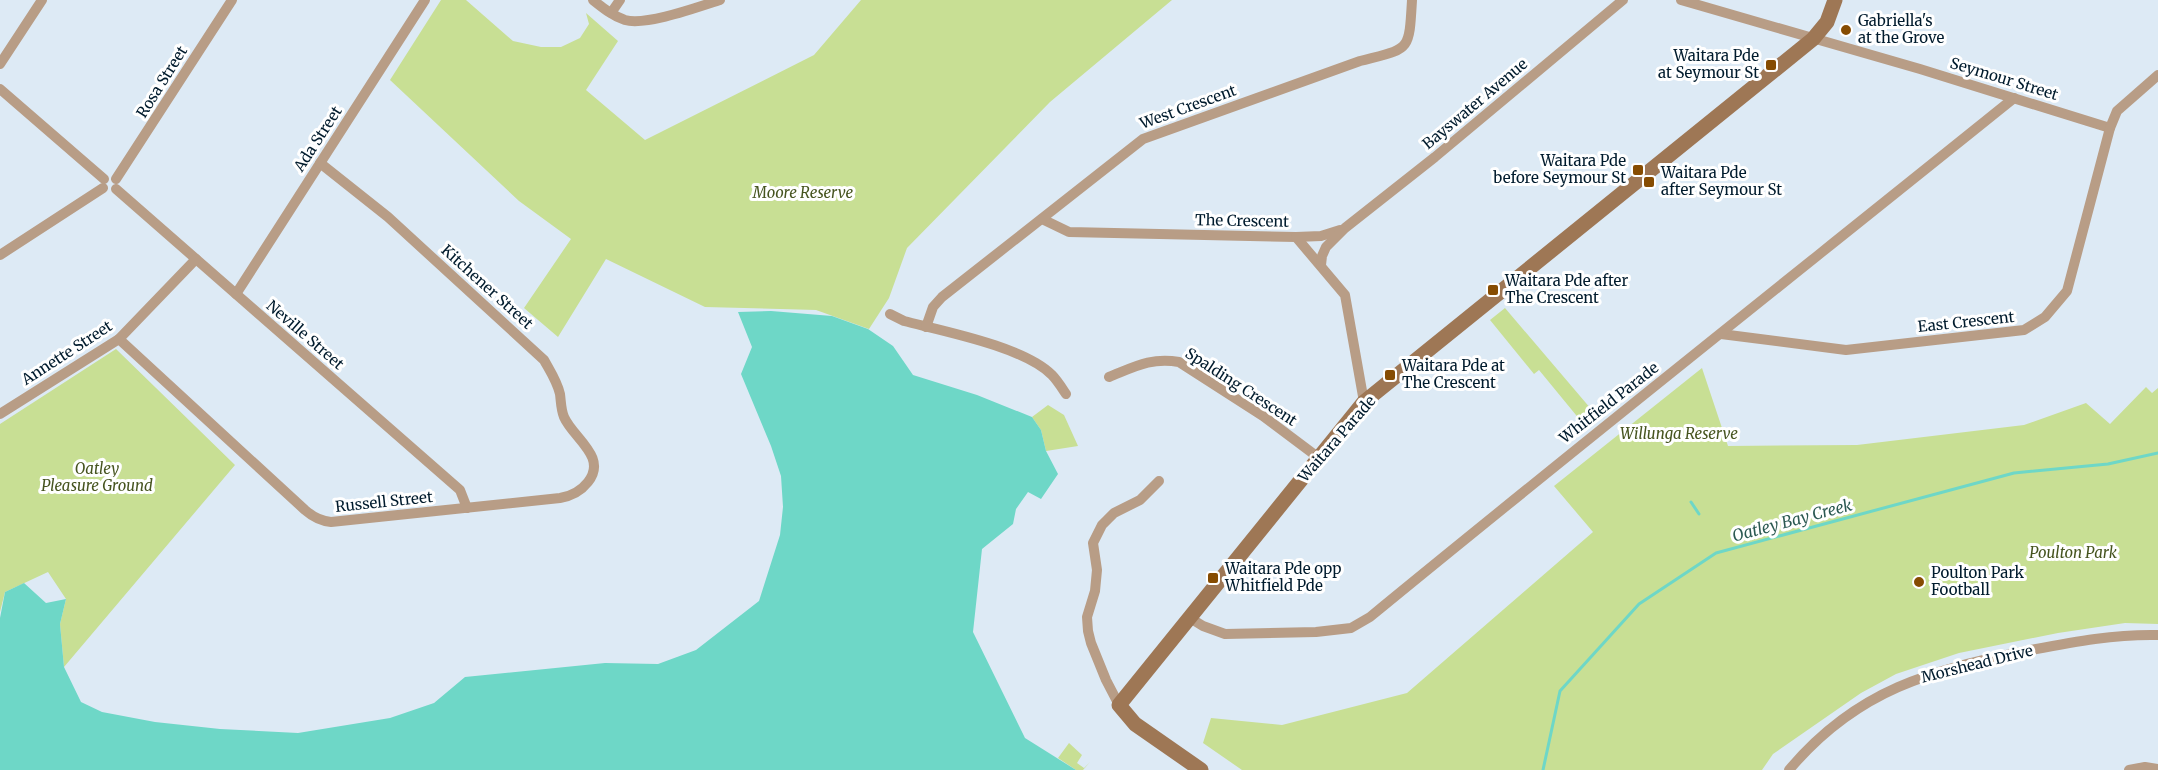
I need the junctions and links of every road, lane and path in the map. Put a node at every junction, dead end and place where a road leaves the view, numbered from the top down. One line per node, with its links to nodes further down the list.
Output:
1 (42, 0): 13 (street)
2 (232, 0): 20 (street, Rosa Street)
3 (425, 0): 18 (street, Ada Street)
4 (593, 0): 11 (street)
5 (620, 0): 11 (street)
6 (720, 0): 11 (street)
7 (1412, 0): 21 (street, West Crescent)
8 (1623, 0): 22 (street, Bayswater Avenue)
9 (1681, 0): 12 (street, Seymour Street)
10 (1834, 0): 12 (street, Waitara Parade)
11 (611, 13)
12 (1813, 39): 16 (street, Seymour Street); 34 (street, Waitara Parade)
13 (0, 64)
14 (2158, 75): 17 (street, East Crescent)
15 (0, 89): 19 (street)
16 (2014, 98): 17 (street, Seymour Street); 30 (street, Whitfield Parade)
17 (2110, 128): 30 (street, East Crescent)
18 (320, 163): 27 (street, Ada Street); 37 (street, Kitchener Street)
19 (103, 184): 20 (street); 24 (street)
20 (116, 184): 25 (street, Neville Street)
21 (1042, 219): 23 (street, The Crescent); 29 (street, West Crescent)
22 (1345, 228): 23 (street, Bayswater Avenue); 26 (street, Bayswater Avenue)
23 (1296, 237): 26 (street, The Crescent)
24 (0, 255)
25 (196, 259): 27 (street, Neville Street); 31 (street, Annette Street)
26 (1321, 265): 34 (street, The Crescent)
27 (236, 294): 39 (street, Neville Street)
28 (890, 314): 29 (street)
29 (926, 327): 33 (street)
30 (1721, 334): 40 (street, Whitfield Parade)
31 (119, 339): 35 (street, Annette Street); 39 (street, Russell Street)
32 (1109, 377): 36 (street, Spalding Crescent)
33 (1066, 394)
34 (1364, 402): 36 (street, Waitara Parade)
35 (0, 414)
36 (1319, 458): 40 (street, Waitara Parade)
37 (594, 463): 39 (street, Russell Street)
38 (1159, 481): 42 (street)
39 (467, 508)
40 (1190, 618): 42 (street, Waitara Parade)
41 (2158, 635): 45 (street, Morshead Drive)
42 (1119, 705): 44 (street)
43 (2158, 769): 46 (street)
44 (1201, 770)
45 (1790, 770)
46 (2128, 770)

